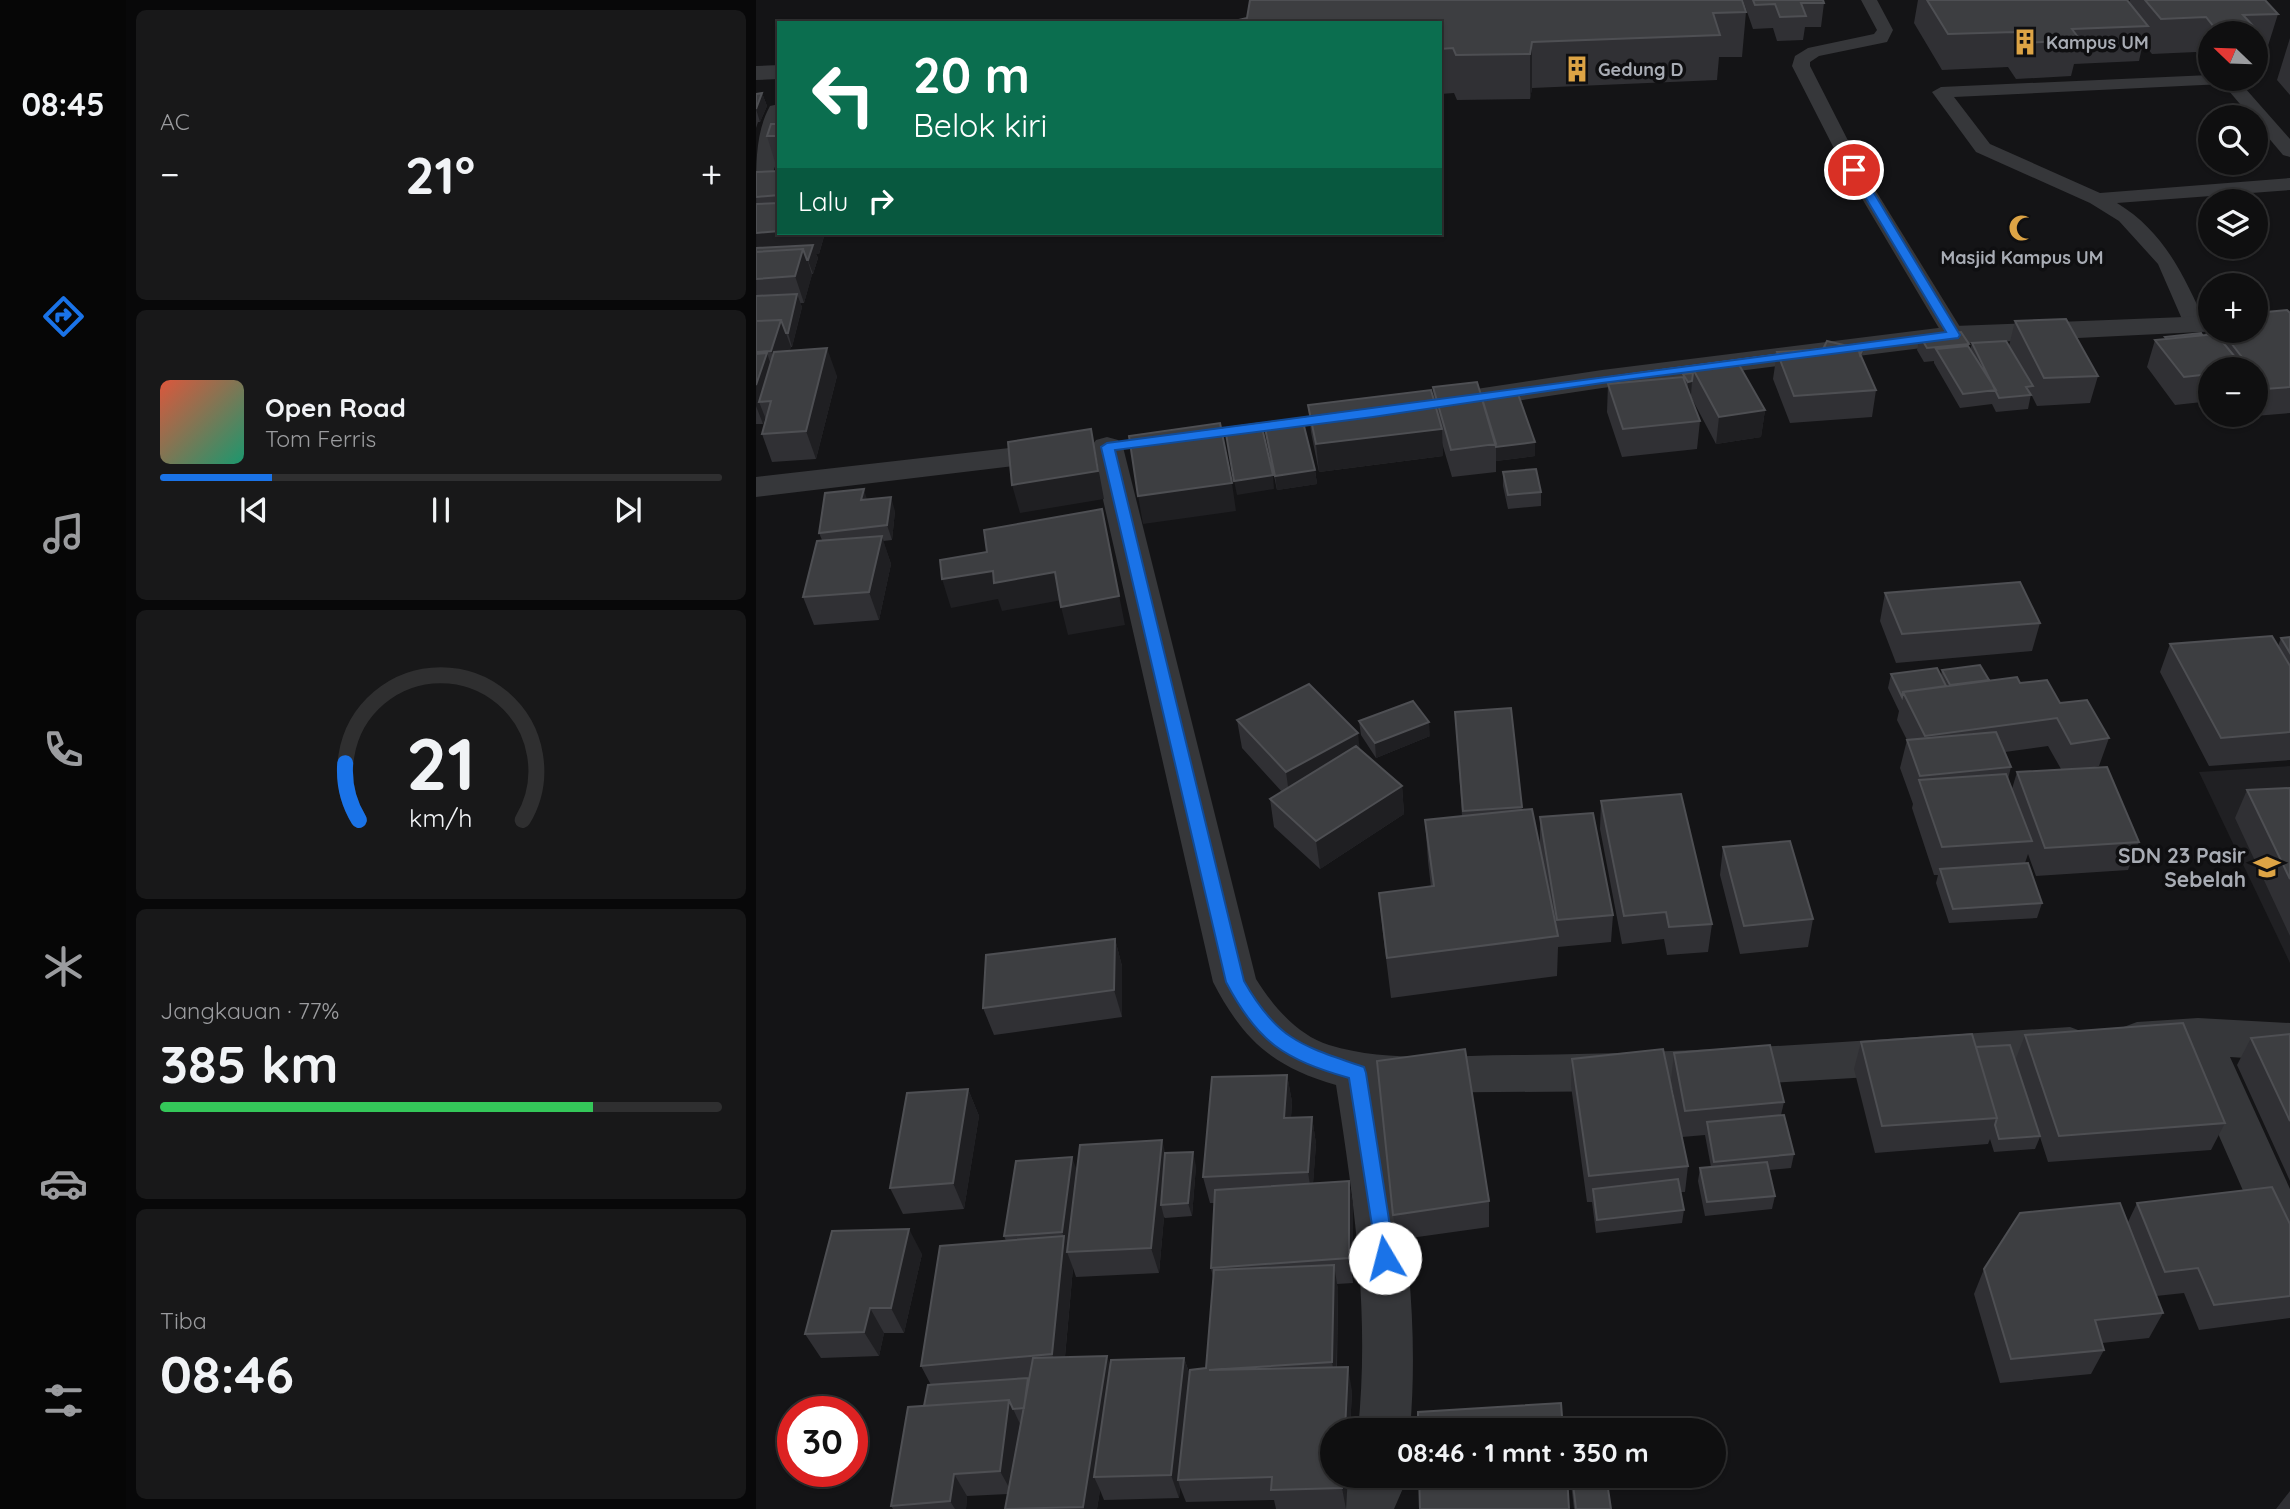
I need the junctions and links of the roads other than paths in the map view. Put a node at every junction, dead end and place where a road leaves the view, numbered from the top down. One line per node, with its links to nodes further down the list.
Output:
1 (1869, 0): 11 (lane)
2 (777, 72): 3 (street)
3 (756, 73)
4 (777, 117): 6 (street)
5 (2290, 151): 8 (lane)
6 (756, 183)
7 (2290, 184): 8 (lane)
8 (2097, 199): 9 (lane)
9 (2198, 317)
10 (2198, 326): 11 (street)
11 (1954, 335): 12 (street)
12 (1400, 409)
13 (756, 487): 16 (street)
14 (2198, 1036): 15 (street); 16 (street); 17 (street)
15 (2290, 1042)
16 (1357, 1073): 18 (street)
17 (2290, 1243)
18 (1386, 1418)
19 (1376, 1488): 20 (street)
20 (1365, 1509)

